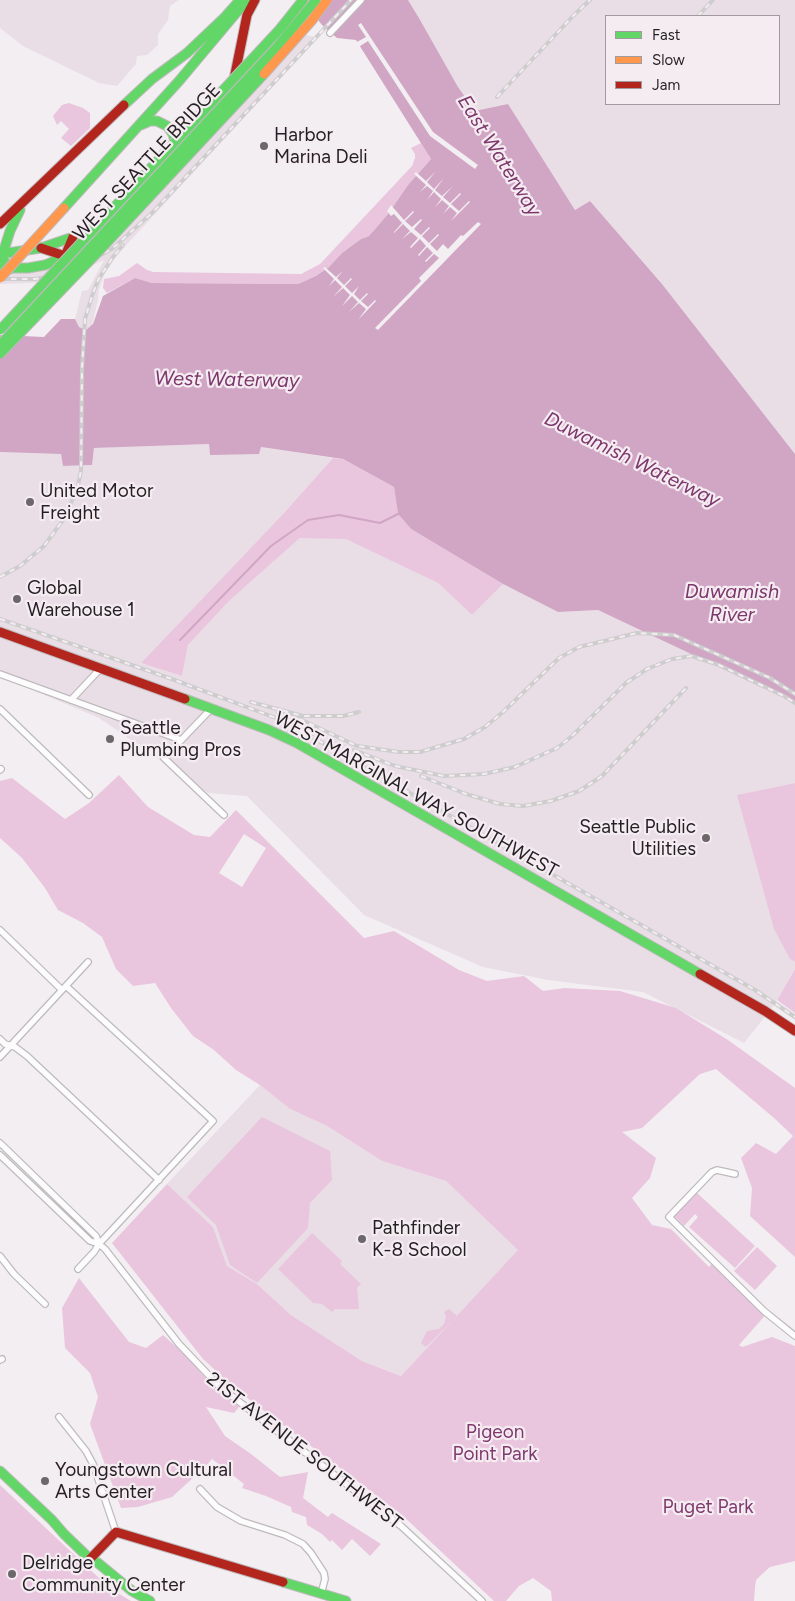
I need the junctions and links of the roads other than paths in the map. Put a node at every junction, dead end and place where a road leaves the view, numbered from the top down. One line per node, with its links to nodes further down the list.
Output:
1 (240, 0): 11 (main road)
2 (246, 0): 9 (main road)
3 (255, 0): 10 (main road)
4 (303, 0): 20 (main road, WEST SEATTLE BRIDGE, bridge)
5 (316, 0): 21 (main road, WEST SEATTLE BRIDGE, bridge)
6 (327, 0): 22 (main road, bridge)
7 (361, 0): 8 (street)
8 (330, 33)
9 (140, 125): 10 (main road); 19 (main road, bridge)
10 (174, 154): 13 (main road); 16 (main road)
11 (29, 197): 12 (main road); 15 (main road)
12 (0, 224)
13 (74, 237): 14 (main road); 16 (main road)
14 (41, 248): 15 (main road); 16 (main road)
15 (2, 253): 18 (main road)
16 (65, 256): 18 (main road)
17 (0, 268): 18 (main road)
18 (10, 269)
19 (0, 278)
20 (0, 330)
21 (0, 345)
22 (0, 354)
23 (0, 632): 24 (main road, WEST MARGINAL WAY SOUTHWEST)
24 (101, 668): 26 (street); 28 (main road, WEST MARGINAL WAY SOUTHWEST)
25 (0, 674): 26 (street)
26 (71, 700): 29 (street)
27 (0, 709): 30 (street)
28 (211, 709): 29 (street); 35 (main road, WEST MARGINAL WAY SOUTHWEST)
29 (181, 740): 31 (street)
30 (89, 795)
31 (224, 815)
32 (0, 930): 34 (street)
33 (88, 962): 34 (street)
34 (64, 988): 37 (street); 42 (street)
35 (795, 1031)
36 (0, 1039): 37 (street)
37 (10, 1046): 38 (street); 42 (street)
38 (0, 1057)
39 (0, 1143): 43 (street, 21ST AVENUE SOUTHWEST)
40 (0, 1155): 43 (street, 21ST AVENUE SOUTHWEST)
41 (735, 1174): 47 (street)
42 (159, 1180): 43 (street)
43 (99, 1244): 45 (street); 56 (street, 21ST AVENUE SOUTHWEST)
44 (0, 1256): 46 (street)
45 (78, 1269)
46 (45, 1304)
47 (795, 1336)
48 (59, 1417): 51 (street)
49 (0, 1471): 52 (main road)
50 (200, 1489): 53 (street)
51 (116, 1532): 52 (main road); 53 (main road)
52 (90, 1559): 54 (main road)
53 (321, 1594): 55 (main road)
54 (150, 1601)
55 (346, 1601)
56 (482, 1601)

